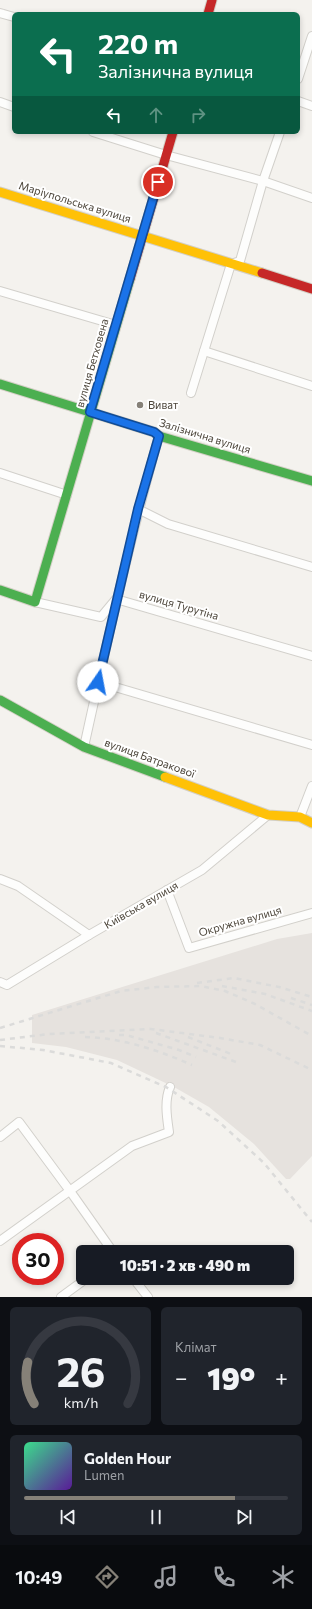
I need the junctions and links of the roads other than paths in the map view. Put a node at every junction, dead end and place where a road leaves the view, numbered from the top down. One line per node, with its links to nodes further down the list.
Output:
1 (212, 0): 2 (street)
2 (209, 12)
3 (0, 13): 4 (street)
4 (12, 16)
5 (312, 36): 6 (street)
6 (300, 73)
7 (0, 102): 9 (street)
8 (300, 102): 10 (street)
9 (12, 106)
10 (312, 106)
11 (99, 134): 14 (street)
12 (172, 134): 14 (street, вулиця Бетховена)
13 (279, 134): 15 (street)
14 (166, 155): 15 (street); 18 (street, вулиця Бетховена)
15 (263, 181): 17 (street); 19 (street)
16 (0, 192): 18 (street, Маріупольська вулиця)
17 (312, 198)
18 (142, 236): 19 (street, Маріупольська вулиця); 22 (street, вулиця Бетховена)
19 (232, 264): 20 (street); 23 (street)
20 (312, 290)
21 (0, 291): 22 (street)
22 (116, 325): 27 (street, вулиця Бетховена)
23 (204, 351): 25 (street); 26 (street)
24 (0, 384): 27 (street, Залізнична вулиця)
25 (312, 386)
26 (191, 393)
27 (90, 412): 28 (street, Залізнична вулиця); 31 (street, вулиця Бетховена)
28 (159, 436): 30 (street, Залізнична вулиця); 32 (street)
29 (0, 473): 31 (street)
30 (312, 481)
31 (67, 495): 36 (street, вулиця Бетховена)
32 (138, 509): 33 (street); 35 (street)
33 (312, 568)
34 (0, 590): 36 (street)
35 (116, 599): 36 (street); 37 (street, вулиця Турутіна); 38 (street)
36 (35, 602)
37 (312, 656)
38 (98, 682): 40 (street); 41 (street)
39 (0, 700): 41 (street, вулиця Батракової)
40 (312, 745)
41 (84, 747): 43 (street, вулиця Батракової)
42 (312, 786): 44 (street)
43 (268, 815): 44 (street, вулиця Батракової); 47 (street, Київська вулиця)
44 (300, 816): 45 (street)
45 (312, 823)
46 (0, 879): 49 (street)
47 (167, 890): 48 (street, Окружна вулиця); 49 (street, Київська вулиця)
48 (312, 913)
49 (89, 935): 50 (street, Київська вулиця)
50 (4, 984)
51 (170, 1087): 53 (street)
52 (0, 1137): 53 (street)
53 (70, 1191): 54 (street); 55 (street)
54 (0, 1241)
55 (108, 1245)
56 (77, 1285): 58 (street)
57 (139, 1285): 59 (street)
58 (61, 1297)
59 (148, 1297)

